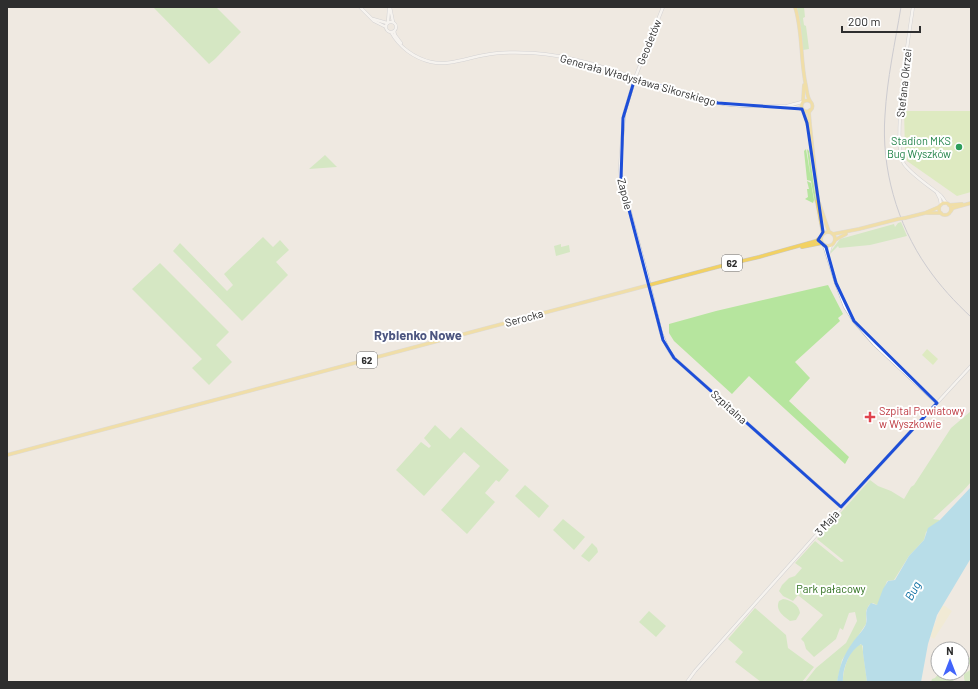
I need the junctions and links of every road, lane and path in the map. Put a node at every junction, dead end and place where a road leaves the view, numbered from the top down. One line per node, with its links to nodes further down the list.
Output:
1 (360, 7): 6 (street)
2 (390, 7): 7 (street); 8 (street)
3 (663, 7): 13 (street, Geodetów)
4 (795, 7): 14 (main road)
5 (913, 7): 20 (street, Stefana Okrzei)
6 (370, 18): 7 (street); 9 (street)
7 (388, 23): 8 (street); 9 (street)
8 (393, 23): 10 (street)
9 (386, 27): 11 (street)
10 (394, 31): 11 (street); 12 (street, Generała Władysława Sikorskiego)
11 (390, 32): 12 (street, Generała Władysława Sikorskiego)
12 (402, 45): 13 (street, Generała Władysława Sikorskiego)
13 (635, 78): 17 (street, Generała Władysława Sikorskiego); 38 (street, Zapole)
14 (805, 81): 15 (main road); 16 (main road)
15 (810, 101): 16 (main road); 19 (main road)
16 (803, 102): 17 (street, Generała Władysława Sikorskiego); 18 (main road)
17 (785, 106): 18 (street, Generała Władysława Sikorskiego)
18 (803, 110): 19 (main road); 30 (main road)
19 (810, 110): 29 (main road)
20 (937, 192): 22 (street, Stefana Okrzei); 24 (street)
21 (971, 203): 23 (main road)
22 (948, 204): 23 (main road); 24 (main road); 25 (main road)
23 (964, 204): 25 (main road)
24 (940, 206): 26 (main road); 27 (main road)
25 (951, 211): 27 (main road)
26 (925, 213): 27 (main road); 28 (main road, bridge)
27 (940, 213)
28 (859, 229): 31 (main road); 33 (main road)
29 (829, 232): 30 (main road); 31 (main road)
30 (823, 233): 32 (main road)
31 (833, 234): 33 (main road)
32 (821, 238): 34 (main road); 36 (main road, Serocka / 62)
33 (834, 241): 35 (main road)
34 (823, 244): 35 (main road, 62); 36 (main road, Serocka / 62); 37 (street)
35 (831, 245): 37 (street)
36 (791, 248): 38 (main road, Serocka / 62)
37 (828, 255): 40 (street)
38 (649, 285): 41 (main road, Serocka / 62); 42 (street, Szpitalna)
39 (971, 366): 40 (street, 3 Maja)
40 (937, 403): 42 (street, 3 Maja)
41 (7, 455)
42 (841, 507): 43 (street, 3 Maja)
43 (687, 682)

